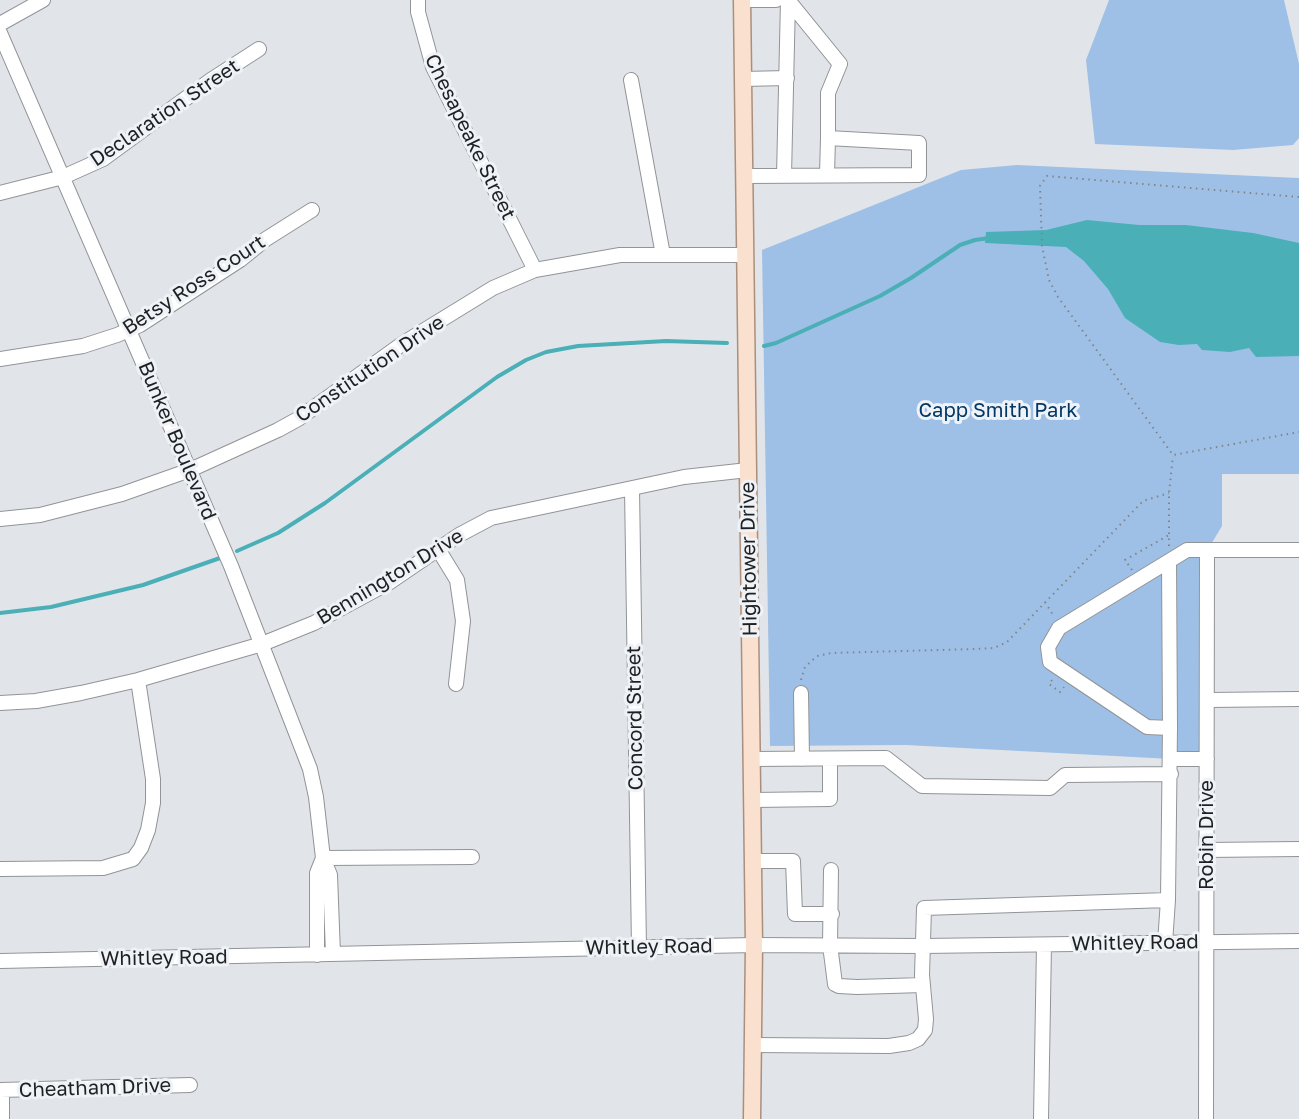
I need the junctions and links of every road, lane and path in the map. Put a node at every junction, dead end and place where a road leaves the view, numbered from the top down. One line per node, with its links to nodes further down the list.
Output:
1 (43, 0): 6 (street)
2 (418, 0): 22 (street, Chesapeake Street)
3 (742, 0): 4 (street); 10 (main road, Hightower Drive)
4 (776, 0)
5 (788, 0): 9 (street); 12 (street)
6 (0, 24)
7 (0, 33): 16 (street, Bunker Boulevard)
8 (259, 49): 16 (street, Declaration Street)
9 (787, 78): 10 (street); 14 (street)
10 (743, 79): 13 (main road, Hightower Drive)
11 (631, 80): 20 (street)
12 (828, 138): 15 (street); 15 (street)
13 (745, 176): 14 (street); 21 (main road, Hightower Drive)
14 (784, 176): 15 (street)
15 (827, 176)
16 (63, 177): 17 (street, Declaration Street); 23 (street, Bunker Boulevard)
17 (0, 193)
18 (1299, 197): 26 (path)
19 (312, 210): 23 (street, Betsy Ross Court)
20 (663, 255): 21 (street, Constitution Drive); 22 (street, Constitution Drive)
21 (746, 255): 28 (main road, Hightower Drive)
22 (535, 270): 27 (street, Constitution Drive)
23 (129, 330): 24 (street, Betsy Ross Court); 27 (street, Bunker Boulevard)
24 (0, 359)
25 (1299, 432): 26 (path)
26 (1173, 455): 30 (path)
27 (190, 470): 31 (street, Constitution Drive); 38 (street, Bunker Boulevard)
28 (748, 470): 29 (street, Bennington Drive); 46 (main road, Hightower Drive)
29 (633, 489): 33 (street, Bennington Drive); 68 (street, Concord Street)
30 (1169, 493): 32 (path); 41 (path)
31 (0, 519)
32 (1169, 535): 36 (path); 37 (path)
33 (438, 549): 38 (street, Bennington Drive); 40 (street)
34 (1299, 550): 35 (street)
35 (1207, 551): 36 (street); 43 (street, Robin Drive)
36 (1169, 561): 37 (street); 45 (street)
37 (1139, 579): 45 (street)
38 (262, 644): 39 (street, Bennington Drive); 55 (street, Bunker Boulevard)
39 (138, 680): 44 (street, Bennington Drive); 57 (street)
40 (456, 684)
41 (801, 693): 47 (street)
42 (1299, 699): 43 (street)
43 (1208, 700): 49 (street, Robin Drive)
44 (0, 703)
45 (1170, 728): 50 (street)
46 (752, 759): 47 (street); 51 (main road, Hightower Drive)
47 (802, 759): 48 (street)
48 (830, 759): 50 (street); 51 (street)
49 (1208, 759): 50 (street); 53 (street, Robin Drive)
50 (1171, 766): 59 (street)
51 (752, 800): 56 (main road, Hightower Drive)
52 (1299, 849): 53 (street)
53 (1206, 850): 62 (street, Robin Drive)
54 (472, 857): 55 (street)
55 (323, 858): 69 (street, Bunker Boulevard); 70 (street, Bunker Boulevard)
56 (753, 861): 60 (street); 64 (main road, Hightower Drive)
57 (0, 869)
58 (831, 870): 60 (street)
59 (1168, 900): 63 (street); 67 (street)
60 (832, 914): 65 (street)
61 (1299, 941): 62 (street, Whitley Road)
62 (1207, 942): 63 (street, Whitley Road); 79 (street, Robin Drive)
63 (1165, 943): 66 (street, Whitley Road)
64 (754, 945): 65 (street, Whitley Road); 68 (street, Whitley Road); 73 (main road, Hightower Drive)
65 (830, 945): 67 (street, Whitley Road); 72 (street)
66 (1044, 945): 67 (street, Whitley Road); 78 (street)
67 (923, 946): 72 (street)
68 (639, 947): 69 (street, Whitley Road)
69 (333, 954): 70 (street, Whitley Road)
70 (317, 955): 71 (street, Whitley Road)
71 (0, 961)
72 (923, 985): 73 (street)
73 (753, 1045): 77 (main road, Hightower Drive)
74 (190, 1085): 75 (street, Cheatham Drive)
75 (1, 1090): 76 (street)
76 (2, 1119)
77 (752, 1119)
78 (1041, 1119)
79 (1206, 1119)

